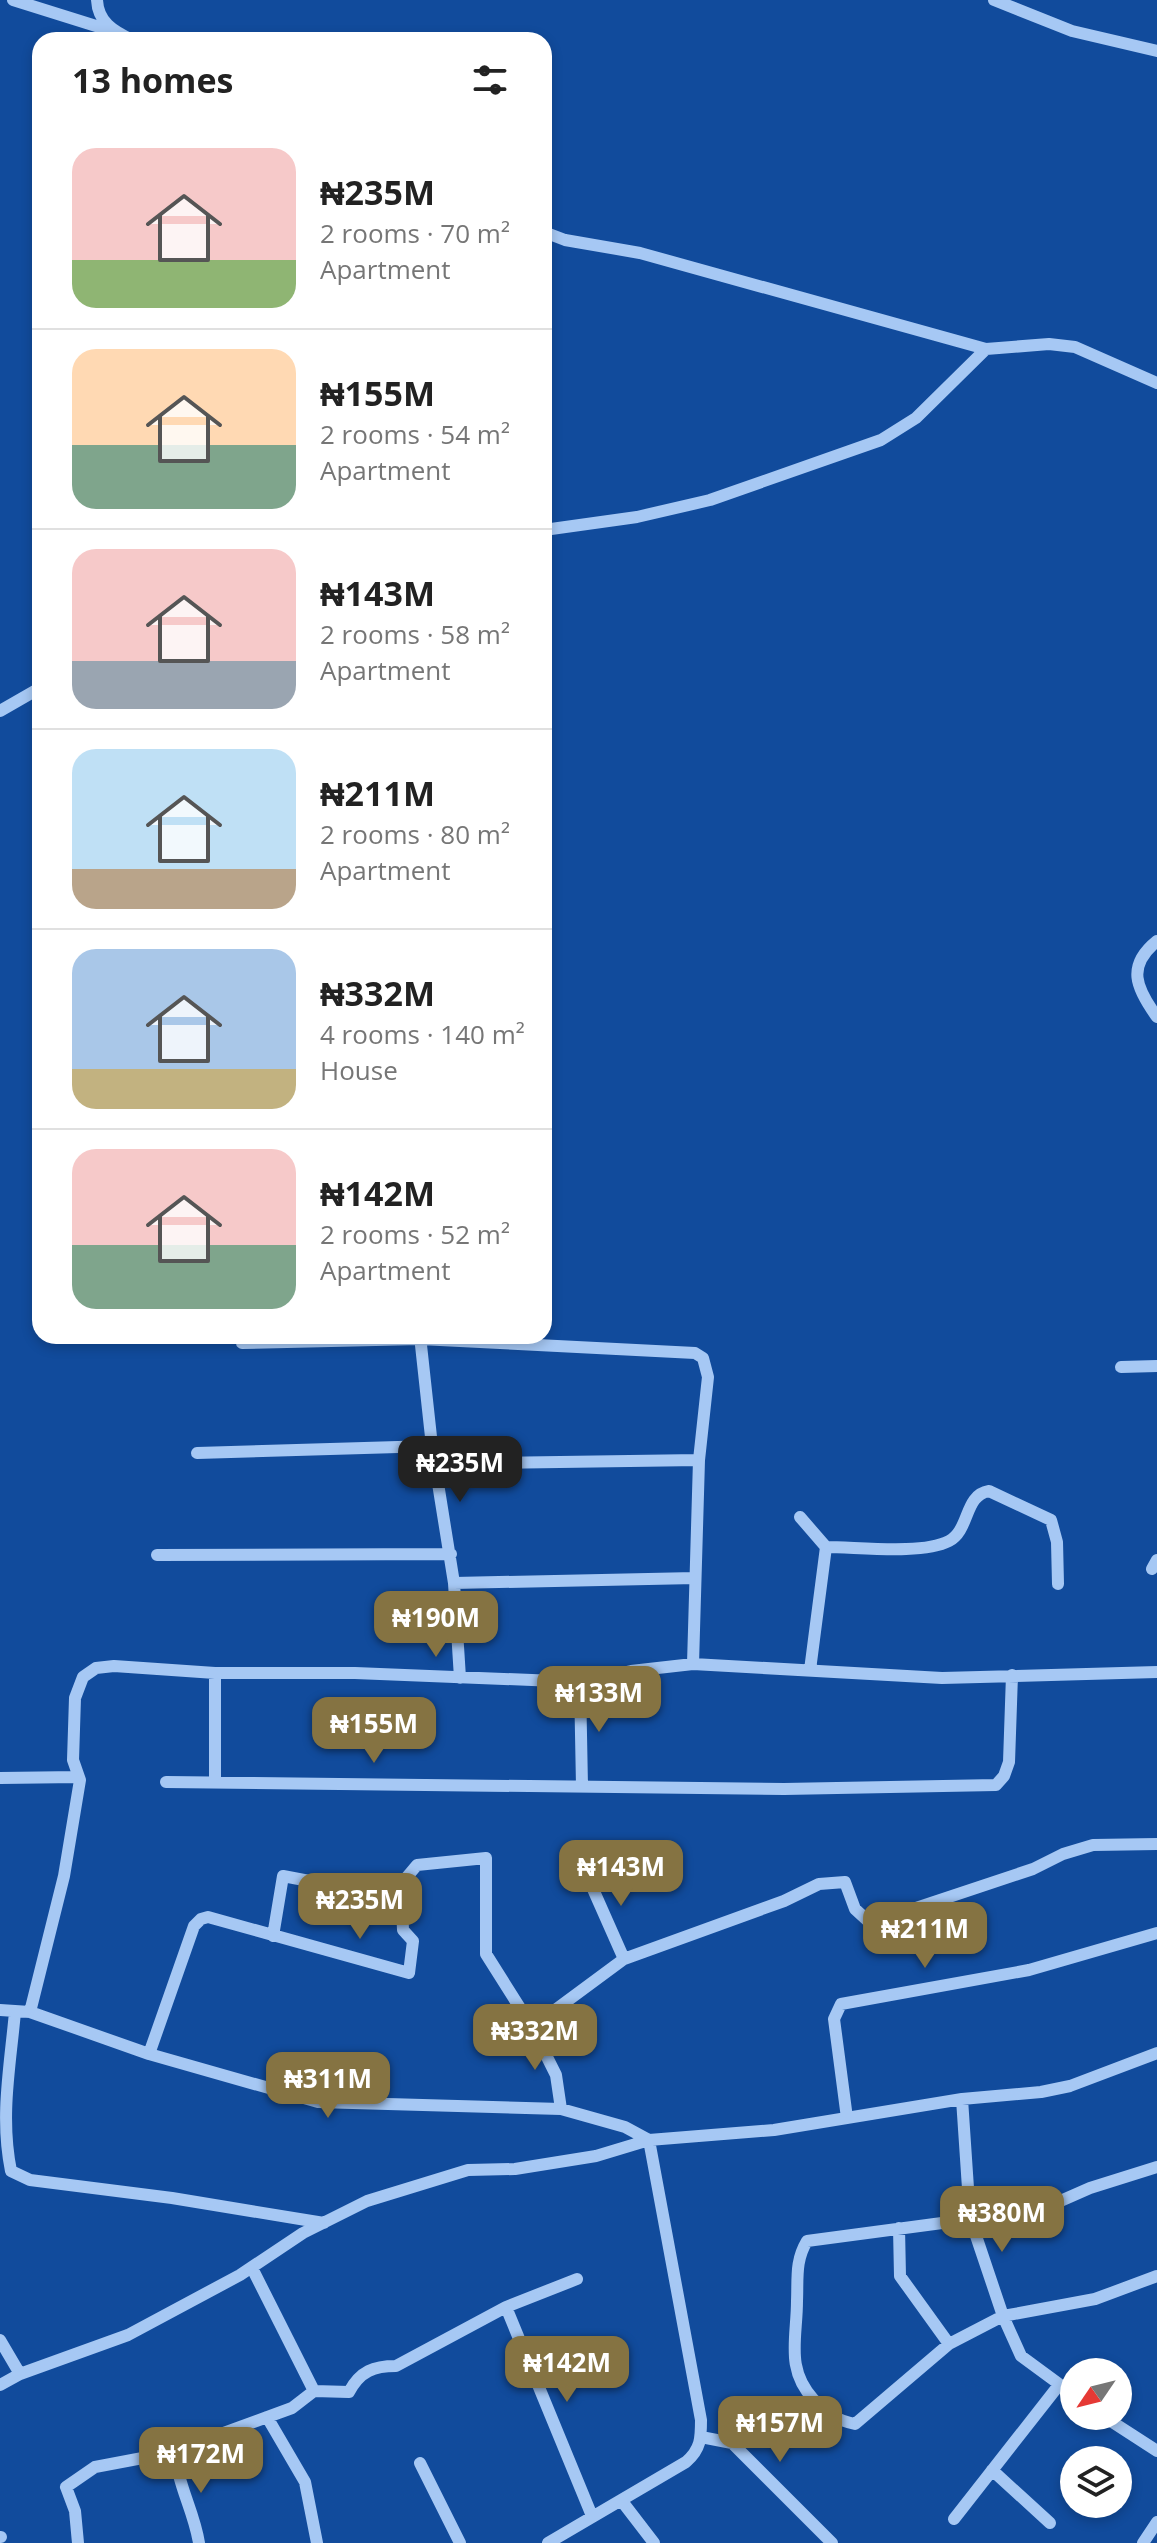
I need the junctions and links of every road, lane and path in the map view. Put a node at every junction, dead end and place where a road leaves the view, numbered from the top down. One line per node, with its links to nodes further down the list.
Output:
1 (13, 0): 4 (street)
2 (97, 0): 4 (street)
3 (994, 0): 5 (street)
4 (112, 31)
5 (1157, 51)
6 (552, 235): 7 (street)
7 (986, 349): 8 (street); 9 (street)
8 (1157, 383)
9 (552, 529)
10 (32, 693): 11 (street)
11 (0, 711)
12 (1157, 941): 13 (street)
13 (1157, 1017)
14 (552, 1343): 20 (street)
15 (421, 1344): 18 (street)
16 (1157, 1366): 17 (street)
17 (1121, 1367)
18 (432, 1446): 19 (street); 24 (street)
19 (197, 1453)
20 (699, 1460): 21 (street); 26 (street)
21 (491, 1463)
22 (800, 1517): 23 (street)
23 (826, 1547): 28 (street); 30 (street)
24 (451, 1554): 25 (street); 27 (street)
25 (157, 1555)
26 (695, 1578): 27 (street); 29 (street)
27 (454, 1583): 34 (street)
28 (1058, 1584)
29 (693, 1664): 30 (street); 35 (street)
30 (810, 1670): 33 (street)
31 (1157, 1672): 33 (street)
32 (215, 1673): 34 (street); 36 (street); 38 (street)
33 (1012, 1675): 40 (street)
34 (460, 1678): 35 (street)
35 (580, 1682): 40 (street)
36 (78, 1777): 37 (street); 49 (street)
37 (0, 1778)
38 (215, 1781): 39 (street); 40 (street)
39 (166, 1782)
40 (582, 1786)
41 (1157, 1844): 46 (street)
42 (623, 1858): 46 (street)
43 (346, 1888): 45 (street)
44 (1157, 1933): 55 (street)
45 (273, 1936): 50 (street); 52 (street)
46 (624, 1959): 50 (street)
47 (0, 2010): 48 (street)
48 (15, 2012): 49 (street); 59 (street)
49 (30, 2012): 52 (street)
50 (532, 2027): 54 (street)
51 (1157, 2053): 53 (street)
52 (149, 2054): 54 (street)
53 (962, 2099): 55 (street); 58 (street)
54 (561, 2109): 56 (street)
55 (847, 2118): 56 (street)
56 (649, 2140): 59 (street); 74 (street)
57 (1157, 2167): 58 (street)
58 (970, 2218): 60 (street); 65 (street)
59 (324, 2223): 61 (street)
60 (899, 2228): 67 (street); 67 (street)
61 (252, 2268): 68 (street); 71 (street)
62 (1157, 2276): 65 (street)
63 (577, 2279): 64 (street)
64 (506, 2307): 71 (street); 80 (street)
65 (1003, 2316): 67 (street); 70 (street)
66 (0, 2340): 68 (street)
67 (949, 2344)
68 (20, 2374): 69 (street)
69 (0, 2385)
70 (1059, 2385): 78 (street)
71 (314, 2391): 72 (street)
72 (267, 2417): 75 (street); 86 (street)
73 (1125, 2430): 76 (street)
74 (701, 2437): 79 (street); 90 (street)
75 (174, 2451): 84 (street); 85 (street)
76 (1157, 2451)
77 (420, 2463): 87 (street)
78 (992, 2470): 81 (street); 83 (street)
79 (621, 2500): 80 (street); 89 (street)
80 (592, 2516): 88 (street)
81 (954, 2519)
82 (1157, 2522): 91 (street)
83 (1050, 2523)
84 (78, 2543)
85 (199, 2543)
86 (317, 2543)
87 (460, 2543)
88 (548, 2543)
89 (654, 2543)
90 (832, 2543)
91 (1143, 2543)

